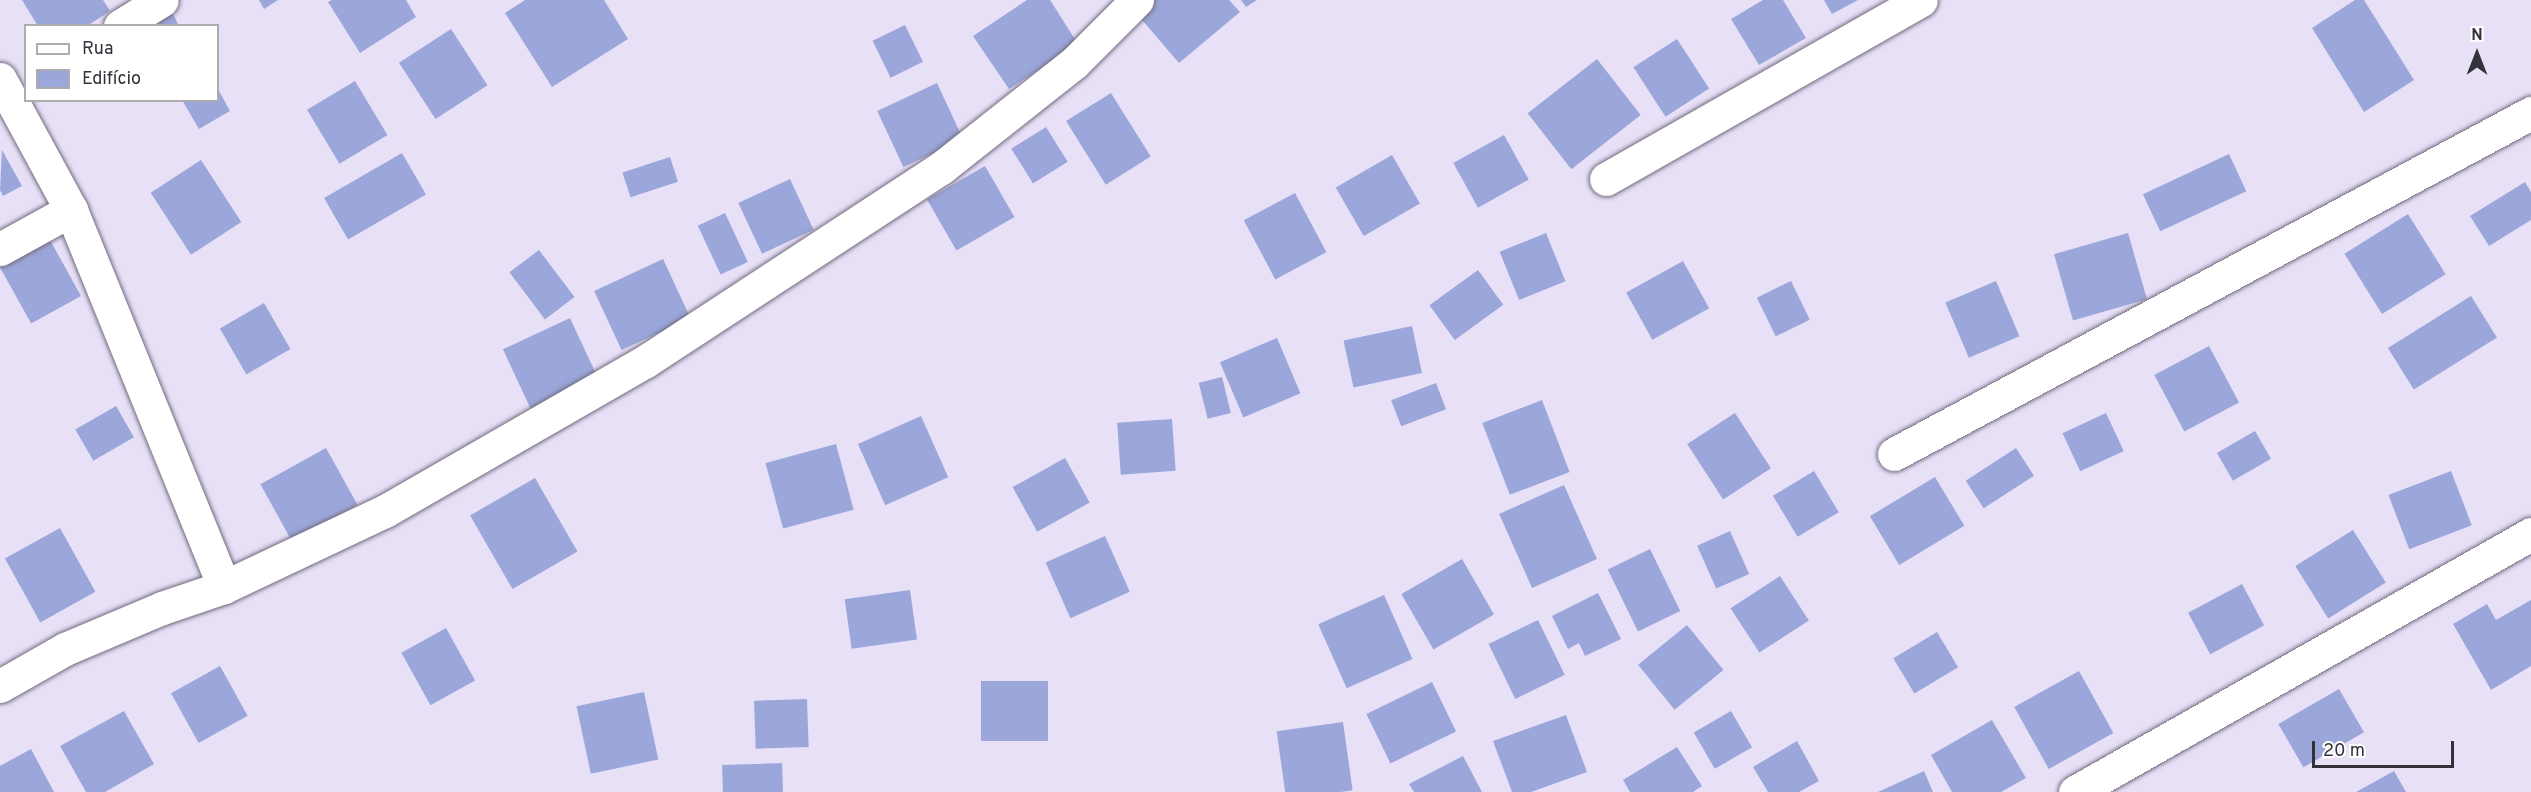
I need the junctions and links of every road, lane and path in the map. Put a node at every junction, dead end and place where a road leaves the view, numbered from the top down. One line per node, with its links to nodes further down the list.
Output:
1 (162, 0): 4 (street)
2 (1137, 0): 12 (street)
3 (1921, 0): 7 (street)
4 (123, 24)
5 (11, 84): 8 (street)
6 (2531, 113): 10 (street)
7 (1606, 180)
8 (71, 210): 9 (street); 12 (street)
9 (0, 249)
10 (1894, 454)
11 (2531, 534): 14 (street)
12 (224, 587): 13 (street)
13 (0, 686)
14 (2075, 792)

